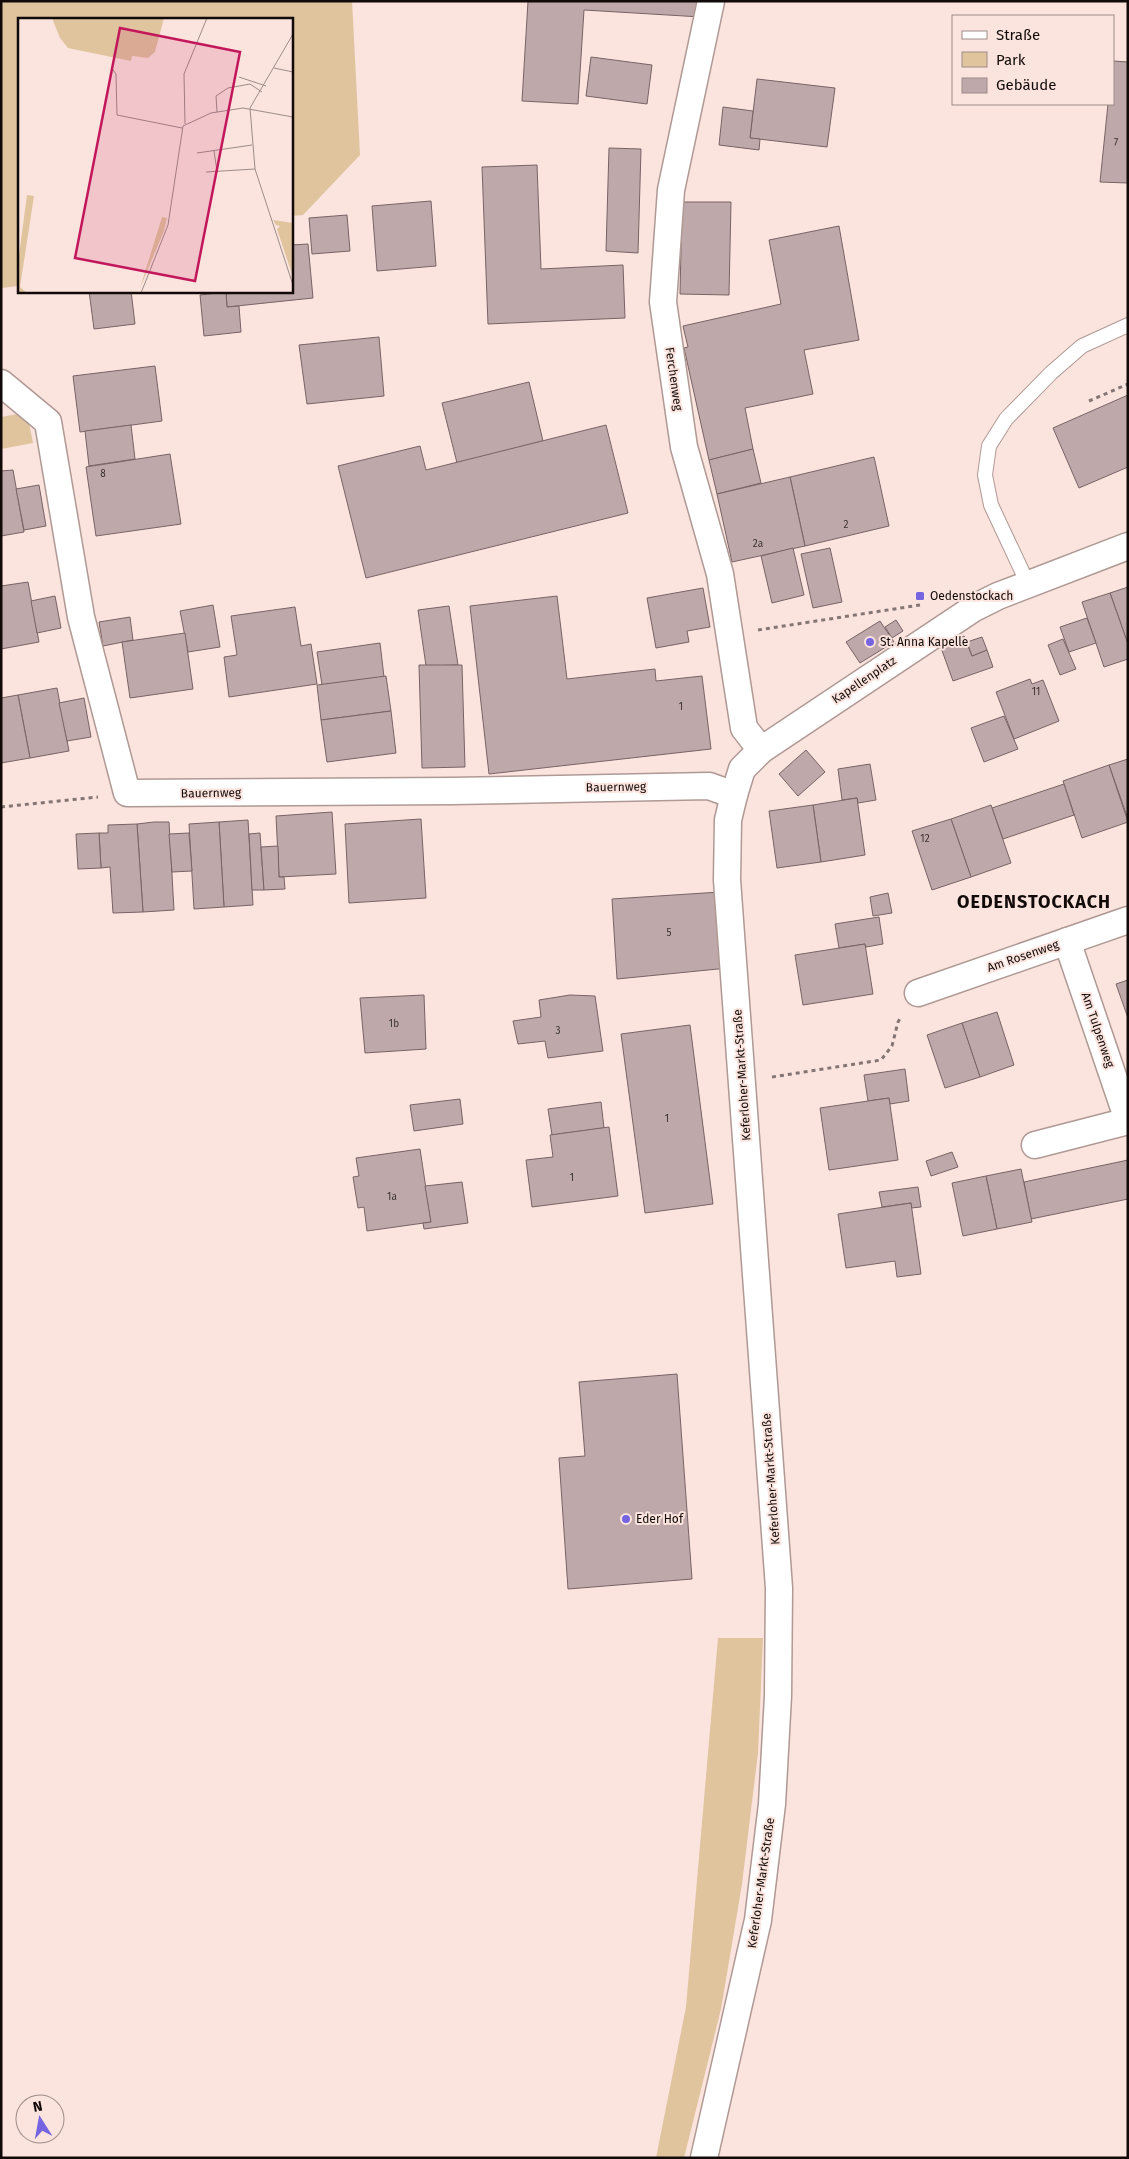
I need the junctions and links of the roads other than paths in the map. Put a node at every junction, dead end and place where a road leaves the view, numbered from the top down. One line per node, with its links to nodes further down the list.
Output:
1 (712, 1): 6 (street, Ferchenweg)
2 (1128, 326): 5 (lane)
3 (1, 383): 7 (street, Bauernweg)
4 (1128, 546): 5 (street, Kapellenplatz)
5 (1028, 584): 6 (street, Kapellenplatz)
6 (760, 750): 7 (street, Kapellenplatz)
7 (734, 795): 13 (street, Keferloher-Markt-Straße)
8 (1128, 920): 9 (street, Am Rosenweg)
9 (1067, 941): 10 (street, Am Rosenweg); 11 (street, Am Tulpenweg)
10 (918, 993)
11 (1128, 1120): 12 (street, Am Tulpenweg)
12 (1036, 1145)
13 (704, 2158)

